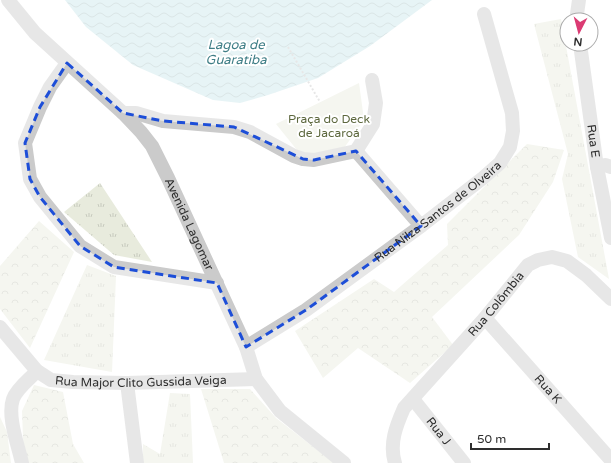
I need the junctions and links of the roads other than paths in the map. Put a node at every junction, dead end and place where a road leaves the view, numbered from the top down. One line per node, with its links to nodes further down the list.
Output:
1 (8, 0): 6 (street, Avenida Lagomar)
2 (579, 0): 3 (street)
3 (576, 12)
4 (484, 14): 12 (street, Rua Nilza Santos de Olveira)
5 (581, 52): 11 (street, Rua E)
6 (67, 63): 8 (street, Avenida Lagomar); 14 (street)
7 (372, 80): 9 (street)
8 (123, 113): 9 (street); 14 (street, Avenida Lagomar)
9 (356, 151): 12 (street)
10 (611, 166): 11 (street)
11 (597, 167): 13 (street, Rua E)
12 (421, 226): 18 (street, Rua Nilza Santos de Olveira)
13 (611, 238)
14 (217, 283): 18 (street, Avenida Lagomar)
15 (611, 299): 16 (street, Rua Colômbia)
16 (485, 318): 22 (street, Rua Colômbia); 23 (street, Rua K)
17 (0, 327): 19 (street, Rua Major Clito Gussida Veiga)
18 (246, 347): 20 (street, Avenida Lagomar)
19 (37, 371): 21 (street, Rua Major Clito Gussida Veiga); 24 (street)
20 (256, 379): 21 (street, Rua Major Clito Gussida Veiga); 26 (street, Avenida Lagomar)
21 (127, 383): 25 (street)
22 (413, 399): 27 (street, Rua Colômbia); 28 (street, Rua J)
23 (611, 460)
24 (22, 463)
25 (137, 463)
26 (344, 463)
27 (395, 463)
28 (464, 463)

